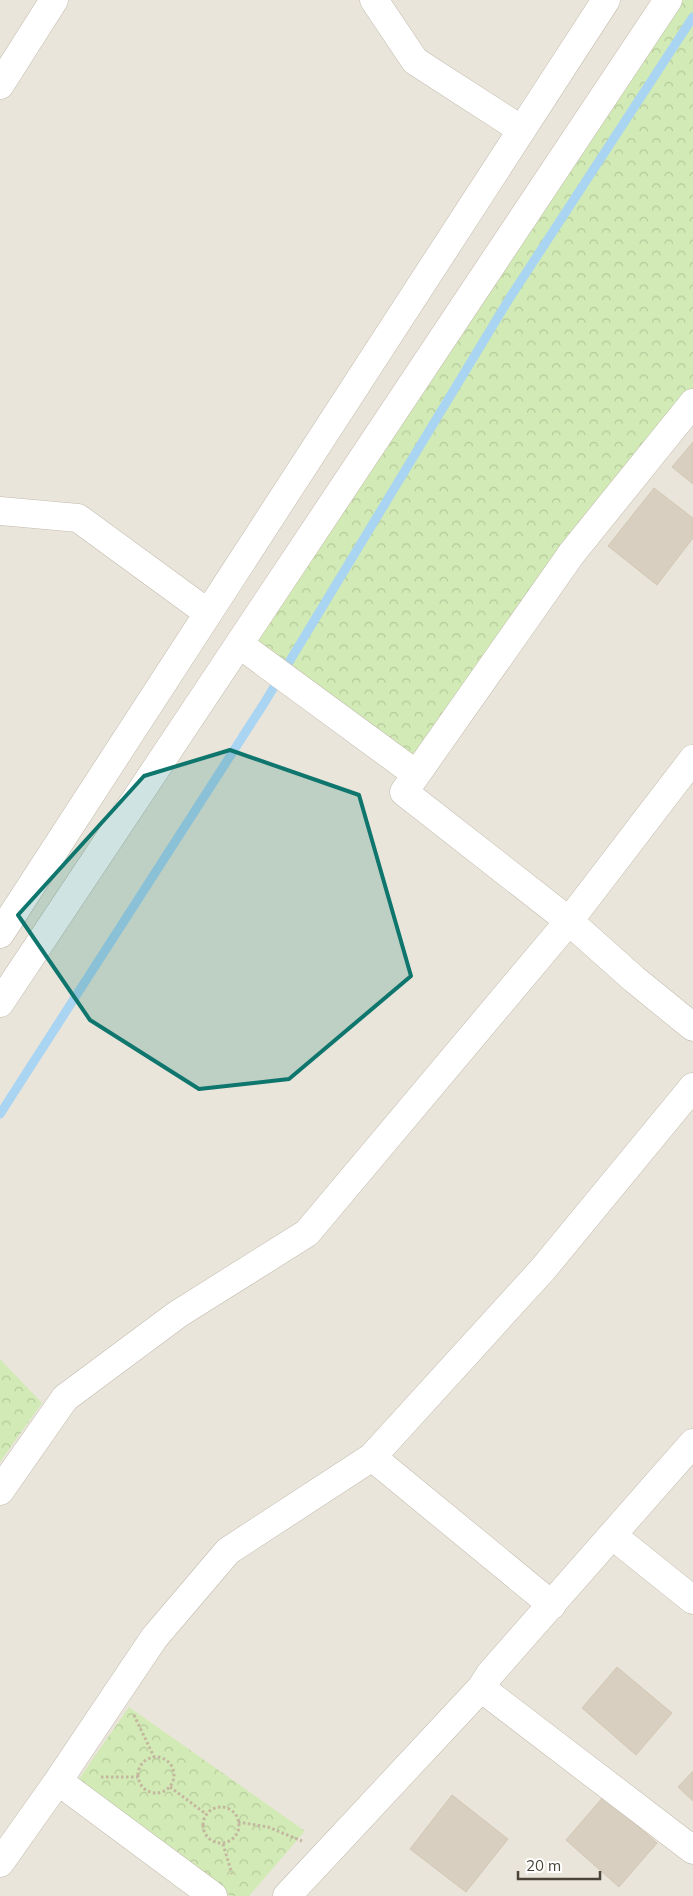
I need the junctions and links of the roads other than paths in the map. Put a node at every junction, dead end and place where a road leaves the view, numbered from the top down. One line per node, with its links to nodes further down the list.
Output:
1 (54, 0): 5 (street)
2 (374, 0): 6 (street)
3 (606, 0): 6 (street)
4 (668, 0): 10 (street)
5 (0, 85)
6 (522, 130): 9 (street)
7 (693, 403): 12 (street)
8 (0, 511): 9 (street)
9 (208, 613): 14 (street)
10 (239, 644): 12 (street); 15 (street)
11 (693, 759): 13 (street)
12 (416, 774): 13 (street)
13 (570, 921): 16 (street); 20 (street)
14 (0, 934)
15 (0, 1003)
16 (693, 1027)
17 (693, 1087): 19 (street)
18 (693, 1443): 21 (street)
19 (372, 1457): 23 (street); 25 (street)
20 (0, 1491)
21 (612, 1535): 22 (street); 23 (street)
22 (693, 1600)
23 (552, 1605): 24 (street)
24 (481, 1688): 26 (street); 29 (street)
25 (58, 1782): 27 (street); 28 (street)
26 (693, 1850)
27 (0, 1864)
28 (224, 1889)
29 (288, 1896)

